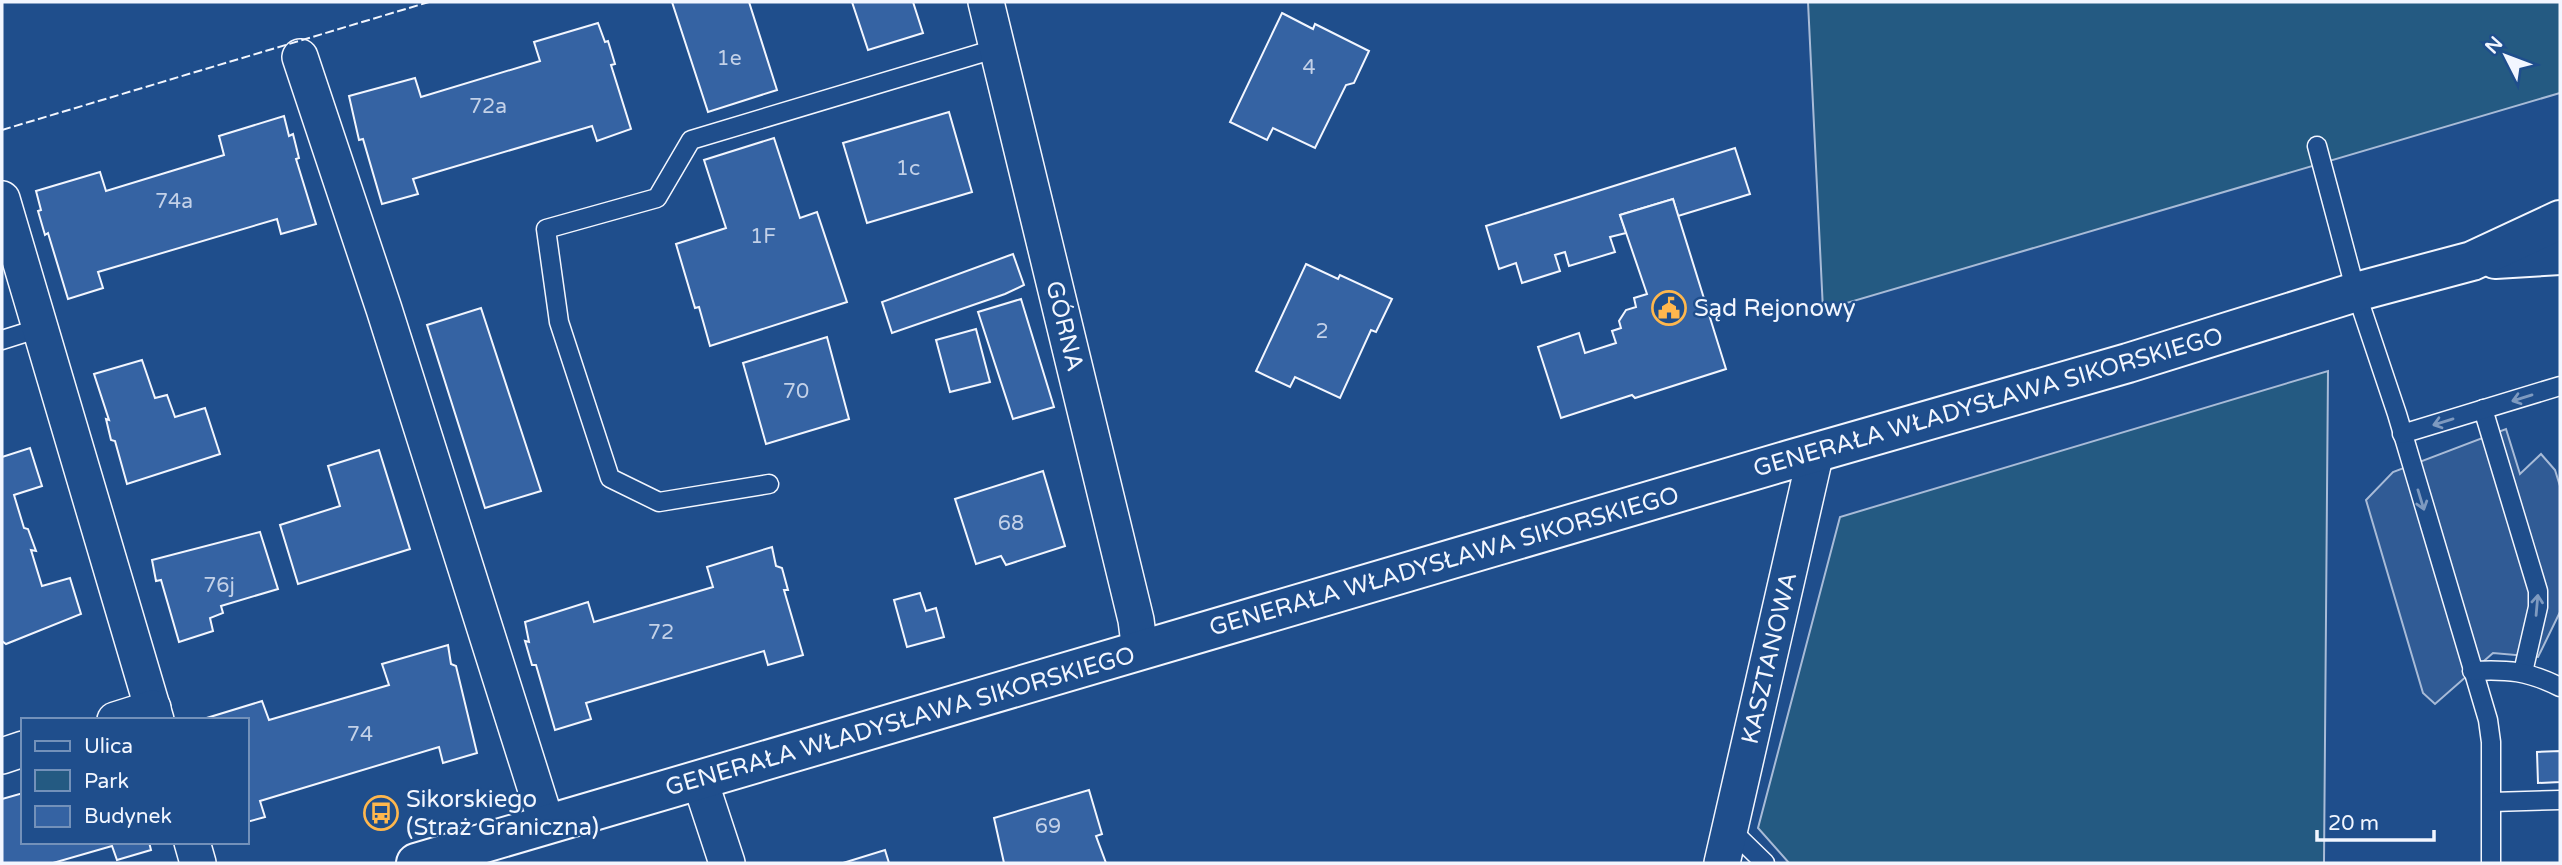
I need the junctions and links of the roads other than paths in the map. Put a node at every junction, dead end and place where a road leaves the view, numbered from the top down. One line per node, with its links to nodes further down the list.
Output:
1 (986, 2): 2 (street, GÓRNA)
2 (998, 48): 16 (lane); 17 (street, GÓRNA)
3 (300, 57): 28 (street)
4 (2317, 146): 9 (lane)
5 (2, 199): 10 (street)
6 (2560, 220): 8 (main road, GENERAŁA WŁADYSŁAWA SIKORSKIEGO)
7 (2560, 254): 8 (main road, GENERAŁA WŁADYSŁAWA SIKORSKIEGO)
8 (2472, 261): 9 (main road, GENERAŁA WŁADYSŁAWA SIKORSKIEGO)
9 (2357, 292): 14 (lane); 15 (main road, GENERAŁA WŁADYSŁAWA SIKORSKIEGO)
10 (40, 328): 11 (lane); 21 (street)
11 (2, 340)
12 (2560, 386): 13 (lane, one-way to 13)
13 (2483, 409): 14 (lane, one-way to 14); 19 (lane, one-way to 13)
14 (2402, 434): 18 (lane, one-way to 18)
15 (1816, 452): 17 (main road, GENERAŁA WŁADYSŁAWA SIKORSKIEGO); 29 (street, KASZTANOWA)
16 (769, 484)
17 (1140, 651): 25 (main road, GENERAŁA WŁADYSŁAWA SIKORSKIEGO)
18 (2472, 671): 19 (lane); 27 (lane)
19 (2523, 672): 20 (lane)
20 (2560, 687)
21 (155, 714): 22 (street)
22 (128, 718)
23 (21, 750): 24 (street)
24 (2, 755)
25 (700, 781): 28 (main road, GENERAŁA WŁADYSŁAWA SIKORSKIEGO); 33 (street)
26 (2560, 800): 27 (lane)
27 (2492, 802): 36 (lane)
28 (547, 825): 32 (main road, GENERAŁA WŁADYSŁAWA SIKORSKIEGO)
29 (1730, 829): 34 (street, KASZTANOWA); 35 (lane)
30 (192, 844): 31 (street)
31 (198, 863)
32 (416, 863)
33 (727, 863)
34 (1722, 863)
35 (1765, 863)
36 (2491, 863)

